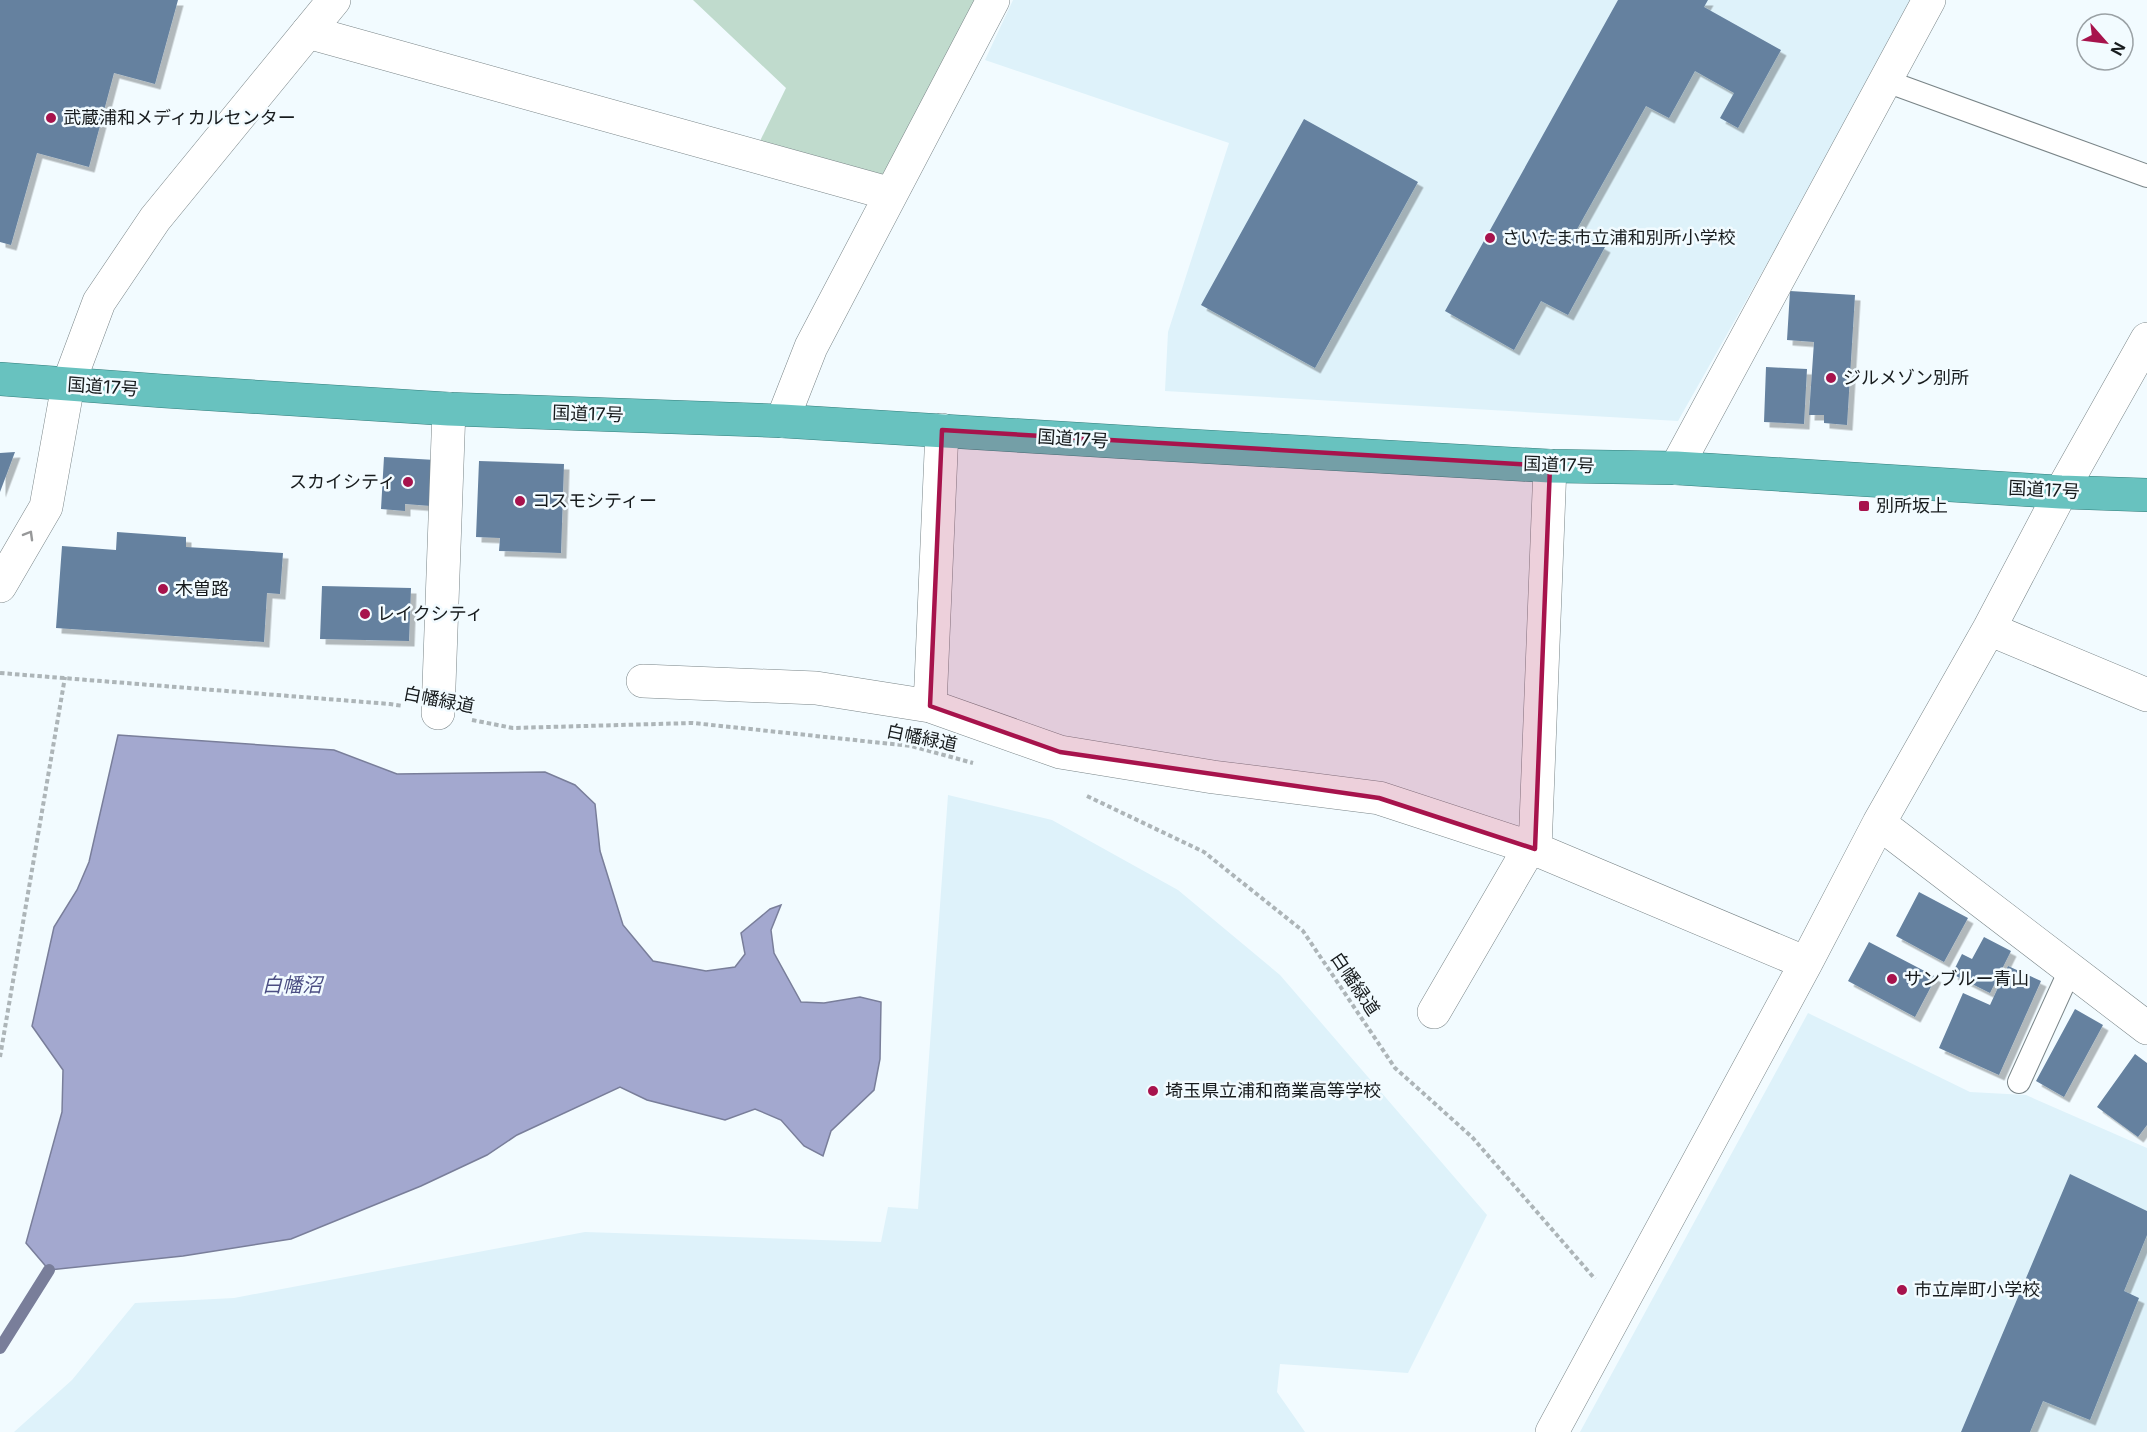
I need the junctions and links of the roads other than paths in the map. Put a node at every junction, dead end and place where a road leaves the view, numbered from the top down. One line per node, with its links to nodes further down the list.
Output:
1 (334, 0): 4 (street)
2 (993, 0): 7 (street)
3 (1929, 0): 5 (street)
4 (308, 32): 7 (street); 10 (street)
5 (1886, 81): 6 (lane); 15 (street)
6 (2147, 176)
7 (891, 194): 12 (street)
8 (2147, 339): 16 (street)
9 (0, 379): 10 (highway, 国道17号)
10 (68, 385): 11 (highway, 国道17号); 18 (street, one-way to 10)
11 (449, 409): 12 (highway, 国道17号); 23 (street)
12 (782, 421): 13 (highway, 国道17号)
13 (942, 430): 14 (highway, 国道17号); 22 (street)
14 (1550, 466): 15 (highway, 国道17号); 25 (street)
15 (1676, 468): 16 (highway, 国道17号)
16 (2061, 492): 17 (highway, 国道17号); 19 (street)
17 (2147, 495)
18 (0, 586)
19 (1989, 629): 21 (street); 24 (street)
20 (643, 681): 22 (street)
21 (2147, 695)
22 (930, 706): 25 (street)
23 (438, 713)
24 (1879, 823): 26 (street); 27 (street)
25 (1532, 848): 26 (street); 28 (street)
26 (1806, 963): 31 (street)
27 (2070, 970): 29 (street); 30 (lane)
28 (1434, 1012)
29 (2147, 1028)
30 (2019, 1082)
31 (1552, 1432)

